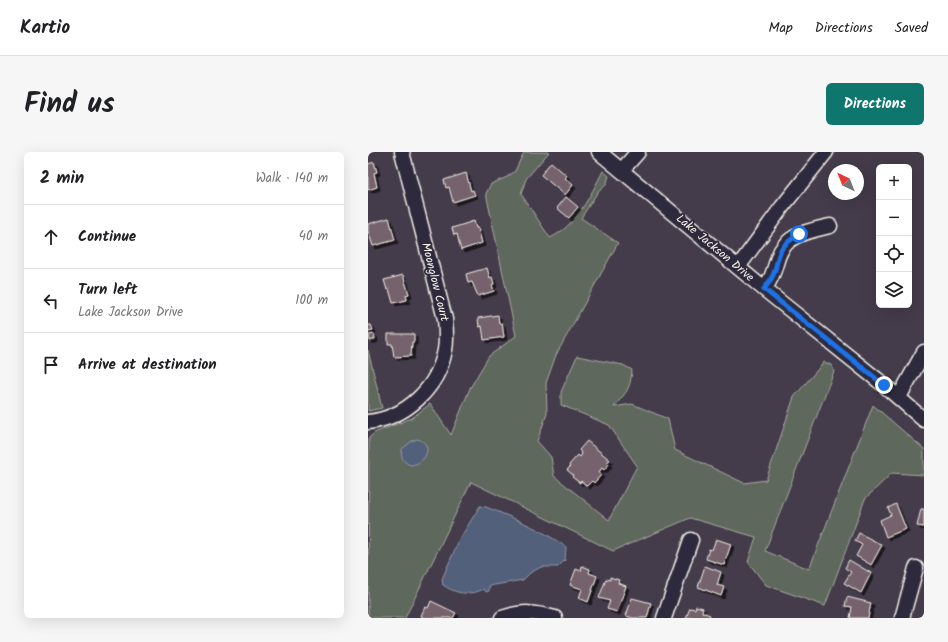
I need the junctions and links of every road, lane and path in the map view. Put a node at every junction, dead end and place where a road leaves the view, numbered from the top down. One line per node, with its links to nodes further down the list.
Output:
1 (402, 152): 12 (street, Moonglow Court)
2 (599, 152): 5 (street, Lake Jackson Drive)
3 (638, 152): 5 (street)
4 (826, 152): 7 (street)
5 (622, 170): 7 (street, Lake Jackson Drive)
6 (830, 226): 8 (street)
7 (738, 267): 8 (street, Lake Jackson Drive)
8 (764, 289): 10 (street, Lake Jackson Drive)
9 (924, 352): 10 (street)
10 (899, 397): 11 (street, Lake Jackson Drive)
11 (924, 420)
12 (368, 422)
13 (691, 540): 17 (street)
14 (916, 568): 18 (street)
15 (502, 618): 16 (street)
16 (555, 618)
17 (664, 618)
18 (902, 618)

